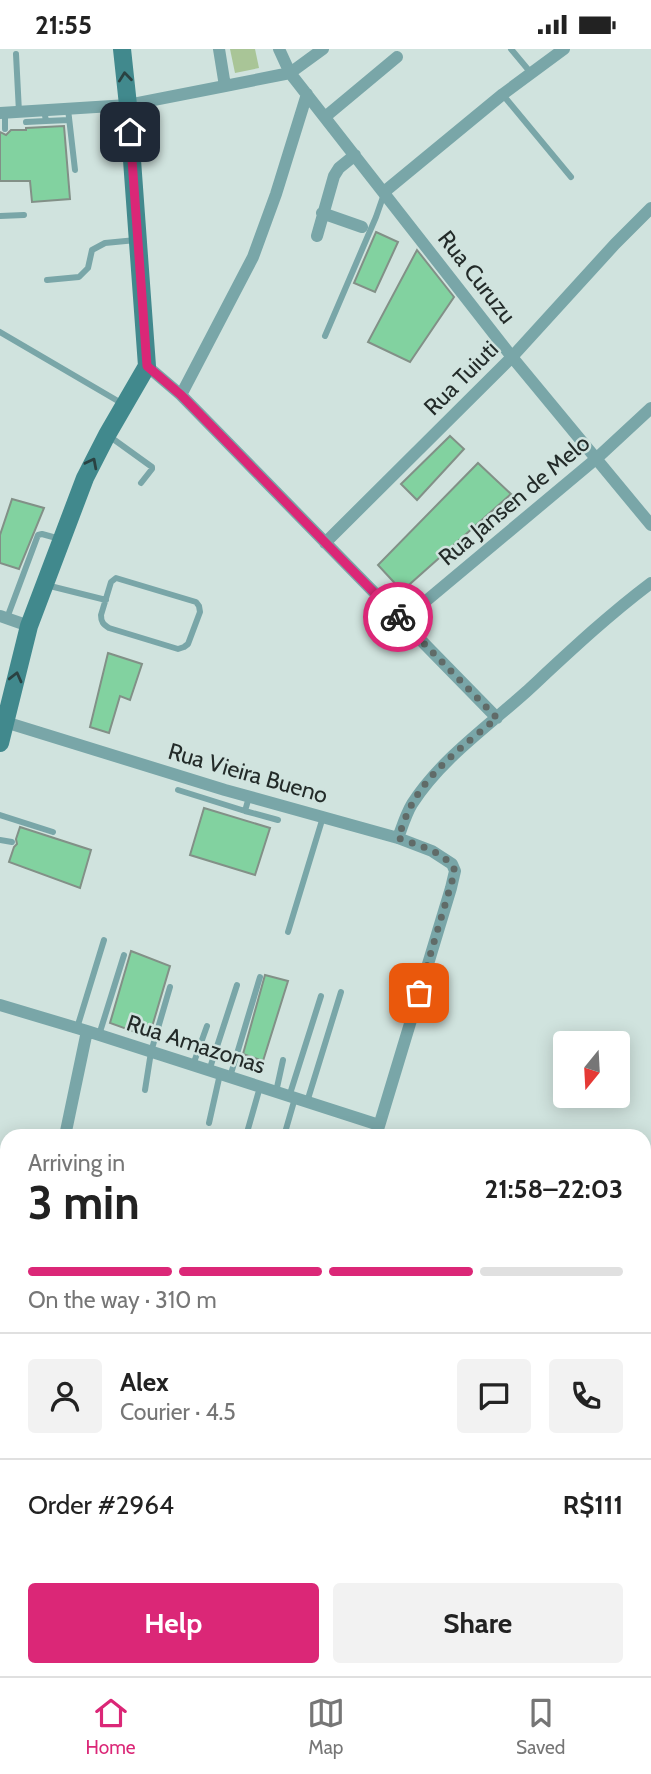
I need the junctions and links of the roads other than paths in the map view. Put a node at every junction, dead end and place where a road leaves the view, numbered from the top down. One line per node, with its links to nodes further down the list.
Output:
1 (122, 49): 14 (street, one-way to 1)
2 (219, 49): 11 (street)
3 (279, 49): 9 (street, Rua Curuzu)
4 (323, 49): 9 (street)
5 (512, 49): 10 (lane)
6 (565, 49): 10 (street)
7 (16, 54): 17 (lane)
8 (397, 57): 18 (street)
9 (290, 72): 11 (street); 12 (street, Rua Curuzu)
10 (531, 73): 13 (street)
11 (225, 86): 14 (street)
12 (307, 94): 18 (street, Rua Curuzu); 36 (street)
13 (503, 94): 22 (lane); 23 (street)
14 (128, 105): 16 (street); 30 (street)
15 (2, 113): 17 (street); 19 (lane)
16 (69, 114): 17 (street); 21 (lane)
17 (23, 117)
18 (325, 117): 20 (street, Rua Curuzu)
19 (5, 128)
20 (355, 155): 23 (street, Rua Curuzu); 25 (street)
21 (75, 170)
22 (571, 177)
23 (384, 192): 33 (lane); 34 (street, Rua Curuzu)
24 (651, 208): 34 (street, Rua Tuiuti)
25 (322, 213): 28 (street); 29 (street)
26 (24, 215): 27 (lane)
27 (0, 216)
28 (362, 227)
29 (317, 236)
30 (138, 240): 31 (lane); 35 (street)
31 (47, 280)
32 (0, 332): 37 (lane)
33 (325, 336)
34 (512, 357): 40 (street, Rua Curuzu); 44 (street, Rua Tuiuti)
35 (147, 366): 36 (street); 37 (street)
36 (181, 395): 44 (street)
37 (125, 405): 39 (street)
38 (651, 408): 40 (street, Rua Jansen de Melo)
39 (107, 435): 41 (lane); 43 (street, one-way to 39)
40 (597, 458): 42 (street, Rua Curuzu); 49 (street, Rua Jansen de Melo)
41 (141, 482)
42 (651, 525)
43 (61, 540): 46 (street); 48 (lane)
44 (325, 543): 49 (street)
45 (651, 583): 51 (street)
46 (45, 584): 47 (lane); 50 (street)
47 (106, 600): 47 (lane)
48 (4, 617): 50 (street)
49 (402, 621): 51 (street)
50 (29, 627): 52 (street, one-way to 50)
51 (497, 718): 61 (street)
52 (5, 722): 53 (street); 55 (street, Rua Vieira Bueno)
53 (0, 743)
54 (178, 790): 56 (lane)
55 (249, 797): 56 (lane); 58 (street, Rua Vieira Bueno)
56 (245, 811): 59 (lane)
57 (0, 815): 60 (lane)
58 (323, 817): 61 (street, Rua Vieira Bueno); 64 (lane)
59 (278, 820)
60 (53, 832)
61 (398, 838): 87 (street, Rua Vieira Bueno)
62 (0, 840): 63 (lane)
63 (12, 842)
64 (288, 932)
65 (104, 940): 74 (lane)
66 (124, 955): 74 (lane)
67 (260, 977): 78 (lane)
68 (237, 985): 78 (lane)
69 (170, 987): 75 (lane)
70 (341, 992): 81 (lane)
71 (321, 996): 81 (lane)
72 (0, 1005): 74 (street, Rua Amazonas)
73 (207, 1026): 77 (lane)
74 (87, 1031): 75 (street, Rua Amazonas); 83 (street)
75 (151, 1052): 77 (street, Rua Amazonas); 80 (lane)
76 (283, 1060): 81 (lane)
77 (193, 1065): 78 (street, Rua Amazonas)
78 (220, 1074): 79 (street, Rua Amazonas); 82 (lane)
79 (260, 1087): 81 (street, Rua Amazonas); 84 (lane)
80 (145, 1090)
81 (292, 1097): 85 (lane); 86 (street, Rua Amazonas)
82 (209, 1123)
83 (66, 1129)
84 (248, 1129)
85 (285, 1129)
86 (372, 1129)
87 (378, 1129)

